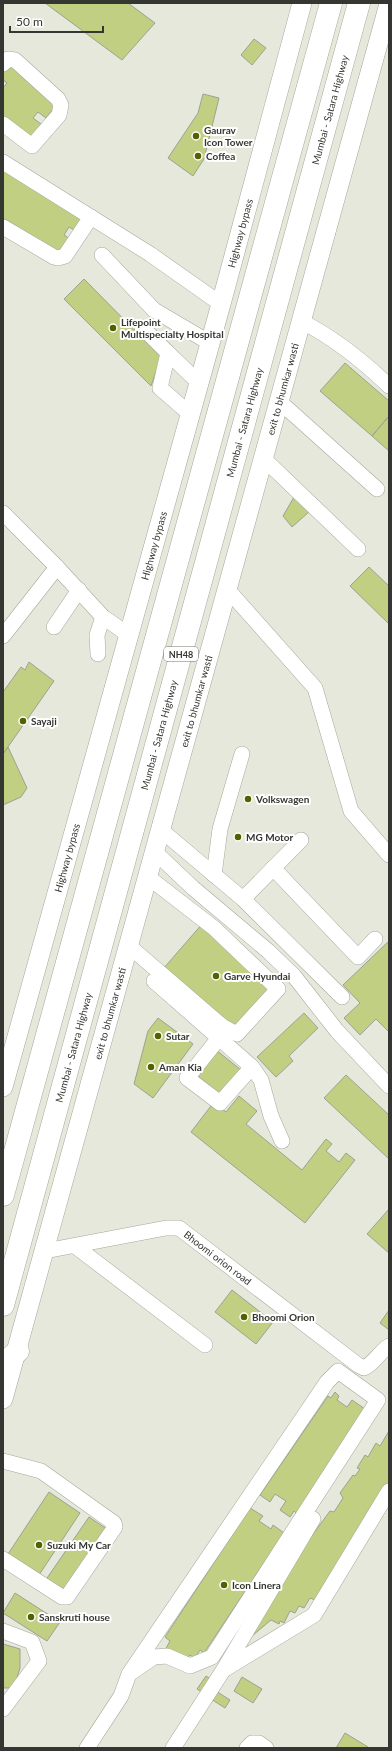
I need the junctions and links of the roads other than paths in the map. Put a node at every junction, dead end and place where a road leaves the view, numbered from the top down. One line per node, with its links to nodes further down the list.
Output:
1 (302, 3): 11 (main road, Highway bypass)
2 (331, 3): 49 (highway, NH48)
3 (359, 3): 52 (highway, Mumbai - Satara Highway / NH48)
4 (389, 4): 12 (main road, exit to bhumkar wasti)
5 (3, 64): 6 (street)
6 (3, 124)
7 (3, 162): 8 (street)
8 (91, 217): 9 (street); 11 (street)
9 (3, 227)
10 (102, 255): 14 (street)
11 (221, 304): 14 (main road, Highway bypass)
12 (301, 321): 17 (street); 18 (main road, exit to bhumkar wasti)
13 (142, 327): 15 (street)
14 (210, 343): 16 (main road, Highway bypass)
15 (168, 354): 16 (street); 19 (street)
16 (199, 383): 19 (main road, Highway bypass)
17 (389, 386)
18 (280, 402): 20 (main road, exit to bhumkar wasti); 21 (street)
19 (190, 414): 29 (main road, Highway bypass)
20 (264, 459): 23 (street); 26 (main road, exit to bhumkar wasti)
21 (377, 489)
22 (3, 512): 24 (street)
23 (358, 549)
24 (57, 567): 25 (street); 30 (street)
25 (79, 590): 27 (street); 28 (street)
26 (228, 590): 33 (main road, exit to bhumkar wasti); 36 (street)
27 (103, 617): 29 (street); 31 (street)
28 (54, 627)
29 (129, 635): 47 (main road, Highway bypass)
30 (3, 636)
31 (98, 654)
32 (242, 754): 38 (street)
33 (161, 830): 35 (main road, exit to bhumkar wasti); 38 (street)
34 (301, 840): 37 (street)
35 (155, 852): 39 (main road, exit to bhumkar wasti); 46 (street)
36 (389, 855)
37 (273, 868): 40 (street); 41 (street)
38 (214, 875): 40 (street)
39 (148, 877): 42 (main road, exit to bhumkar wasti); 42 (street)
40 (243, 899): 43 (street)
41 (375, 939)
42 (128, 951): 44 (street); 51 (main road, exit to bhumkar wasti)
43 (342, 997)
44 (220, 1038): 45 (street); 45 (street)
45 (252, 1067): 48 (street)
46 (389, 1086)
47 (3, 1087)
48 (282, 1141)
49 (3, 1195)
50 (74, 1246): 51 (street, Bhoomi orion road); 53 (street); 54 (street, Bhoomi orion road)
51 (45, 1251): 55 (main road, exit to bhumkar wasti)
52 (3, 1305)
53 (205, 1345)
54 (385, 1348)
55 (10, 1357): 56 (main road, exit to bhumkar wasti)
56 (3, 1399)
57 (389, 1402): 62 (street)
58 (3, 1461): 60 (street)
59 (389, 1491): 62 (street)
60 (3, 1559)
61 (3, 1631): 64 (street)
62 (224, 1670): 66 (street)
63 (129, 1674): 63 (street); 65 (street)
64 (3, 1708)
65 (87, 1748)
66 (173, 1748)
67 (247, 1748): 68 (street)
68 (266, 1748)

